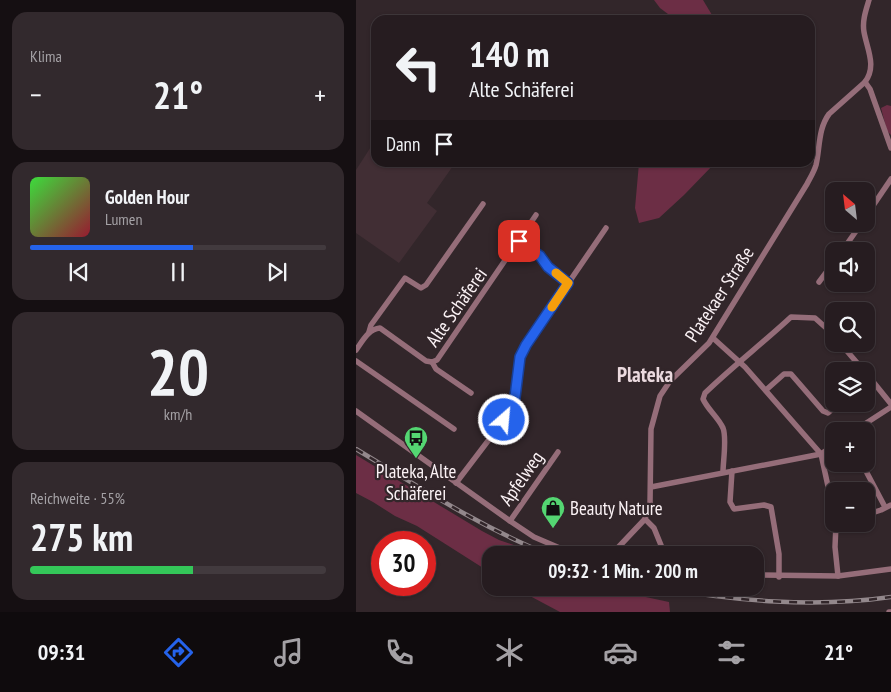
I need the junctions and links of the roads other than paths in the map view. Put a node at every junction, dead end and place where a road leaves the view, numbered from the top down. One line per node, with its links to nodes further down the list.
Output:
1 (869, 0): 2 (street)
2 (865, 82): 3 (street); 15 (street, Platekaer Straße)
3 (891, 148)
4 (891, 179): 5 (street)
5 (875, 203)
6 (483, 204): 14 (street, Alte Schäferei)
7 (536, 215): 9 (street, Alte Schäferei)
8 (606, 228): 12 (street)
9 (519, 241): 12 (street); 19 (street, Alte Schäferei)
10 (825, 274): 11 (street)
11 (819, 282)
12 (568, 283): 37 (street)
13 (825, 327): 20 (street)
14 (369, 332): 16 (street, Alte Schäferei); 19 (street, Alte Schäferei)
15 (713, 338): 20 (street); 38 (street, Platekaer Straße)
16 (356, 350)
17 (847, 352): 21 (street)
18 (356, 361): 29 (street)
19 (432, 362): 24 (street, Alte Schäferei)
20 (738, 362): 23 (street); 34 (street)
21 (856, 362)
22 (875, 386): 25 (street)
23 (766, 390): 27 (street); 32 (street)
24 (471, 394)
25 (891, 405): 28 (street)
26 (356, 411): 37 (street)
27 (825, 412)
28 (867, 422)
29 (454, 429)
30 (825, 451): 32 (street)
31 (558, 452): 42 (street, Apfelweg)
32 (821, 454): 33 (street); 36 (street)
33 (732, 471): 34 (street); 50 (street)
34 (723, 472): 38 (street)
35 (867, 473): 39 (street)
36 (827, 482)
37 (456, 483): 42 (street)
38 (651, 487): 41 (street, Platekaer Straße)
39 (888, 506): 40 (street)
40 (875, 512)
41 (645, 519): 45 (street); 46 (street)
42 (510, 521): 44 (street)
43 (836, 532): 49 (street)
44 (555, 546)
45 (620, 546)
46 (661, 546)
47 (891, 569): 49 (street)
48 (764, 576): 50 (street)
49 (838, 576): 50 (street)
50 (779, 577)

